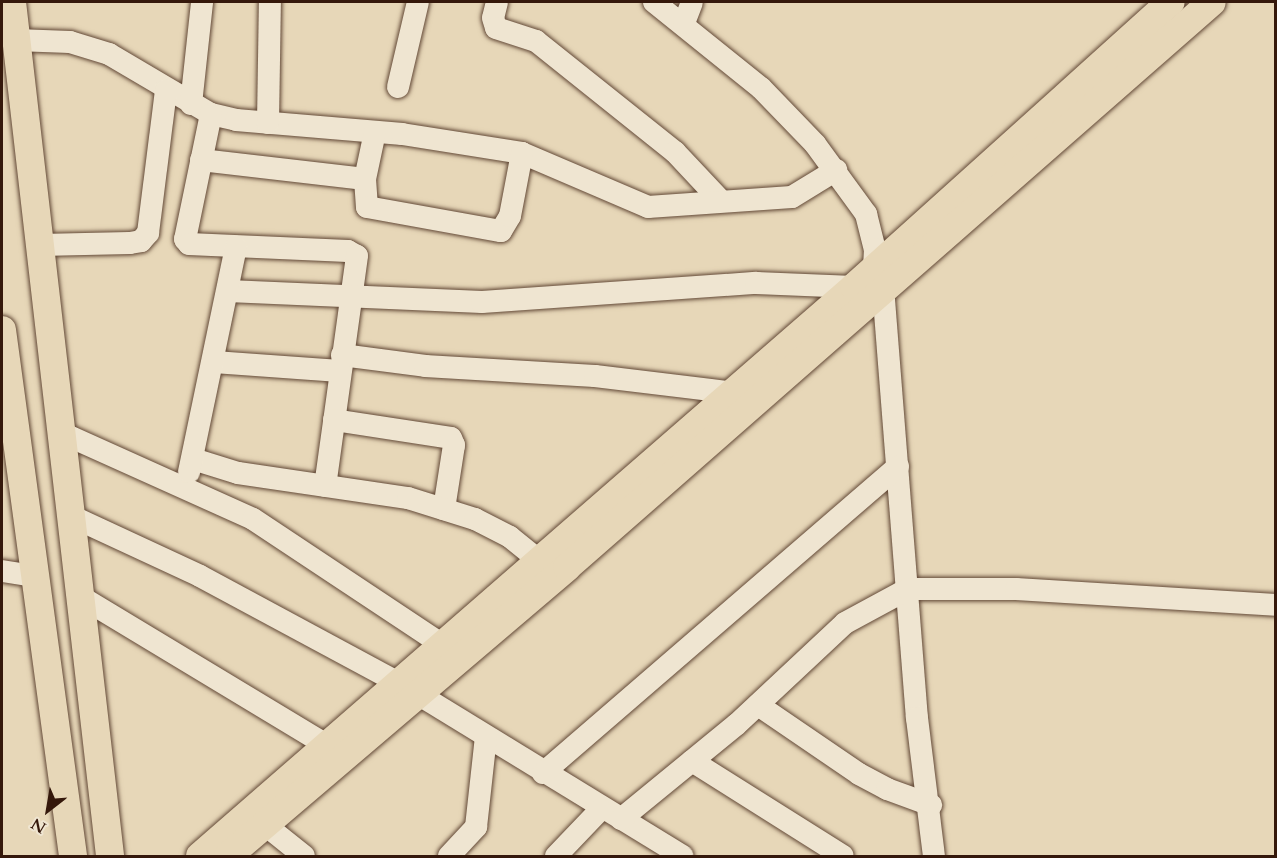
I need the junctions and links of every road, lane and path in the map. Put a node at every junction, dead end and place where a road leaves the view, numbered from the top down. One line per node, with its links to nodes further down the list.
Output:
1 (12, 2): 11 (main road)
2 (202, 2): 14 (street)
3 (270, 2): 15 (street)
4 (418, 2): 12 (street)
5 (497, 2): 21 (street)
6 (654, 2): 10 (street)
7 (692, 2): 10 (street)
8 (1170, 2): 24 (main road)
9 (1212, 2): 24 (main road)
10 (684, 23): 19 (street)
11 (16, 40): 13 (street); 22 (main road)
12 (398, 87)
13 (166, 90): 14 (street); 22 (street)
14 (201, 109): 15 (street); 18 (street)
15 (268, 123): 16 (street)
16 (375, 132): 17 (street); 20 (street)
17 (522, 153): 20 (street); 21 (street)
18 (201, 159): 20 (street); 23 (street)
19 (836, 170): 21 (street); 24 (street)
20 (365, 179)
21 (720, 200)
22 (40, 245): 34 (main road)
23 (236, 247): 26 (street); 27 (street)
24 (879, 277): 25 (main road); 37 (street); 49 (main road)
25 (854, 287): 27 (street); 31 (main road)
26 (228, 291): 27 (street); 29 (street)
27 (350, 295): 30 (street)
28 (2, 330): 32 (main road)
29 (214, 362): 30 (street); 36 (street)
30 (341, 363): 31 (street); 33 (street)
31 (728, 392): 42 (main road)
32 (6, 399): 35 (main road)
33 (334, 420): 38 (street); 40 (street)
34 (62, 433): 39 (street); 41 (main road)
35 (9, 452): 44 (main road)
36 (193, 459): 38 (street); 39 (street)
37 (898, 467): 45 (street); 54 (street)
38 (325, 486): 40 (street)
39 (185, 487): 48 (street)
40 (444, 509): 42 (street)
41 (71, 516): 46 (main road); 49 (street)
42 (537, 560): 48 (main road)
43 (2, 571): 44 (street)
44 (34, 576): 59 (main road)
45 (908, 589): 47 (street); 50 (street); 55 (street)
46 (81, 597): 52 (street); 60 (main road)
47 (1275, 605)
48 (443, 645): 49 (main road)
49 (408, 689): 51 (street); 52 (main road); 58 (main road)
50 (758, 705): 53 (street); 55 (street)
51 (486, 737): 54 (street); 64 (street)
52 (326, 745): 61 (main road)
53 (692, 761): 57 (street); 67 (street)
54 (543, 773): 56 (street)
55 (931, 805): 68 (street)
56 (600, 810): 57 (street); 65 (street)
57 (621, 819): 66 (street)
58 (264, 824): 62 (main road); 63 (street)
59 (73, 856)
60 (110, 856)
61 (200, 856)
62 (228, 856)
63 (304, 856)
64 (449, 856)
65 (556, 856)
66 (682, 856)
67 (843, 856)
68 (934, 856)

